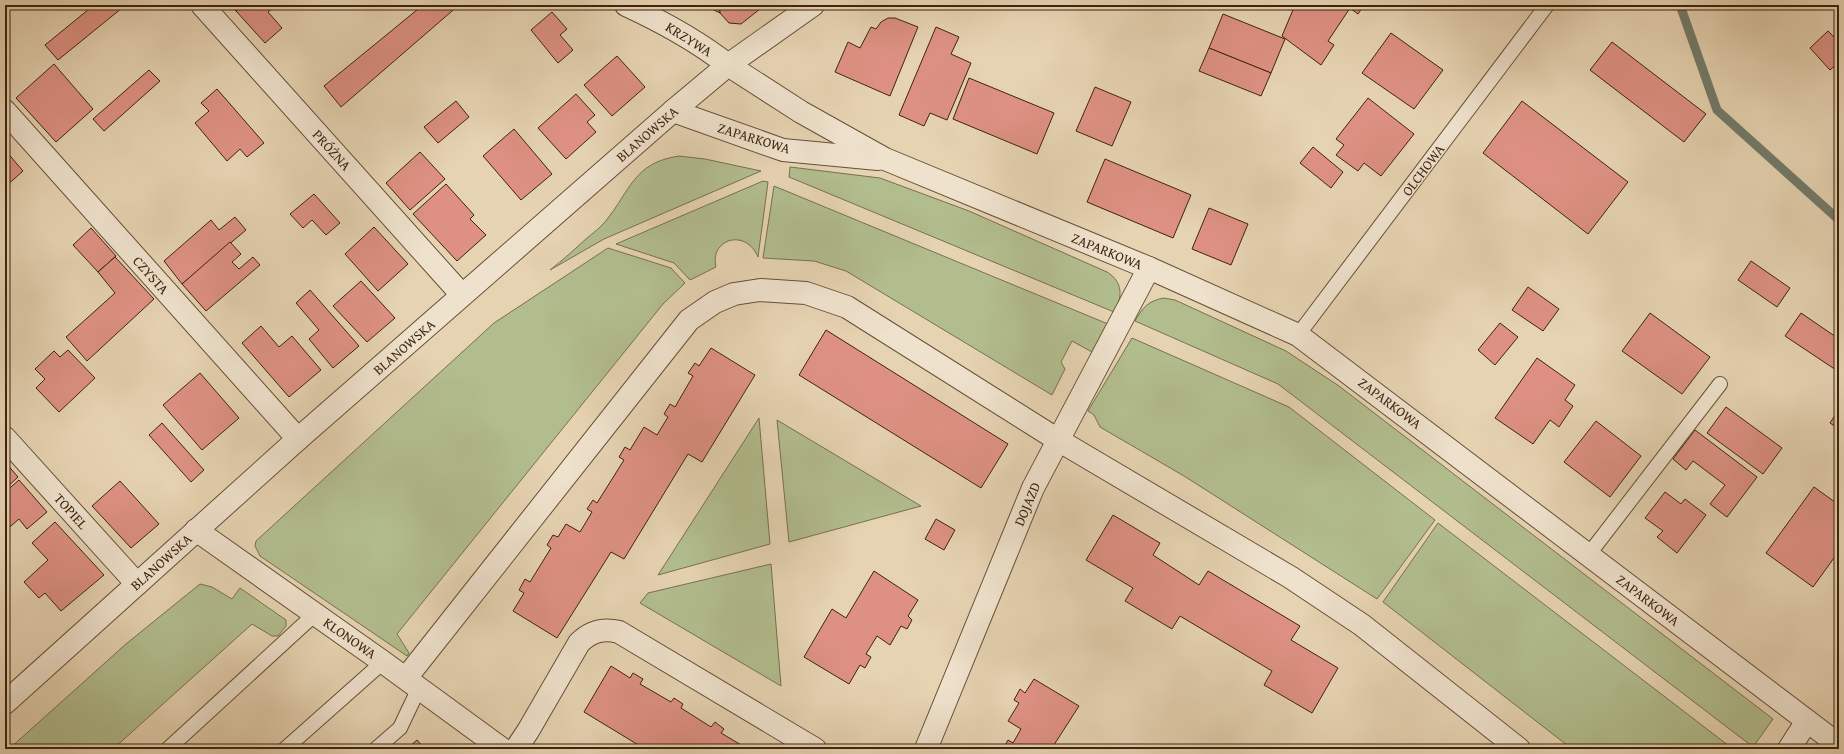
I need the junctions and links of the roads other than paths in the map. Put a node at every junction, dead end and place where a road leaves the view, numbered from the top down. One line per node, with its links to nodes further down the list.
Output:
1 (202, 5): 10 (street, PRÓŻNA)
2 (626, 5): 5 (street, KRZYWA)
3 (813, 5): 5 (street, BLANOWSKA)
4 (1547, 5): 11 (lane, OLCHOWA)
5 (728, 65): 7 (street, BLANOWSKA); 8 (street, ZAPARKOWA)
6 (5, 111): 14 (street, CZYSTA)
7 (673, 111): 8 (street, ZAPARKOWA); 10 (street, BLANOWSKA)
8 (885, 159): 9 (street, ZAPARKOWA)
9 (1149, 268): 11 (street, ZAPARKOWA); 15 (street, DOJAZD)
10 (462, 295): 14 (street, BLANOWSKA)
11 (1298, 335): 17 (street, ZAPARKOWA)
12 (1720, 384): 17 (lane)
13 (5, 438): 18 (street, TOPIEL)
14 (298, 439): 16 (street, BLANOWSKA)
15 (1058, 440): 21 (street); 30 (street, DOJAZD); 31 (street)
16 (196, 530): 18 (street, BLANOWSKA); 19 (street, KLONOWA)
17 (1589, 554): 23 (street, ZAPARKOWA)
18 (137, 584): 22 (street, BLANOWSKA)
19 (315, 614): 20 (street, KLONOWA); 26 (lane)
20 (383, 662): 21 (street, KLONOWA); 27 (lane)
21 (413, 683): 25 (street, KLONOWA); 28 (lane)
22 (5, 703)
23 (1807, 721): 24 (street, ZAPARKOWA); 32 (street)
24 (1839, 746)
25 (502, 748): 29 (street)
26 (168, 749)
27 (285, 749)
28 (376, 749)
29 (815, 749)
30 (926, 749)
31 (1519, 749)
32 (1789, 749)

